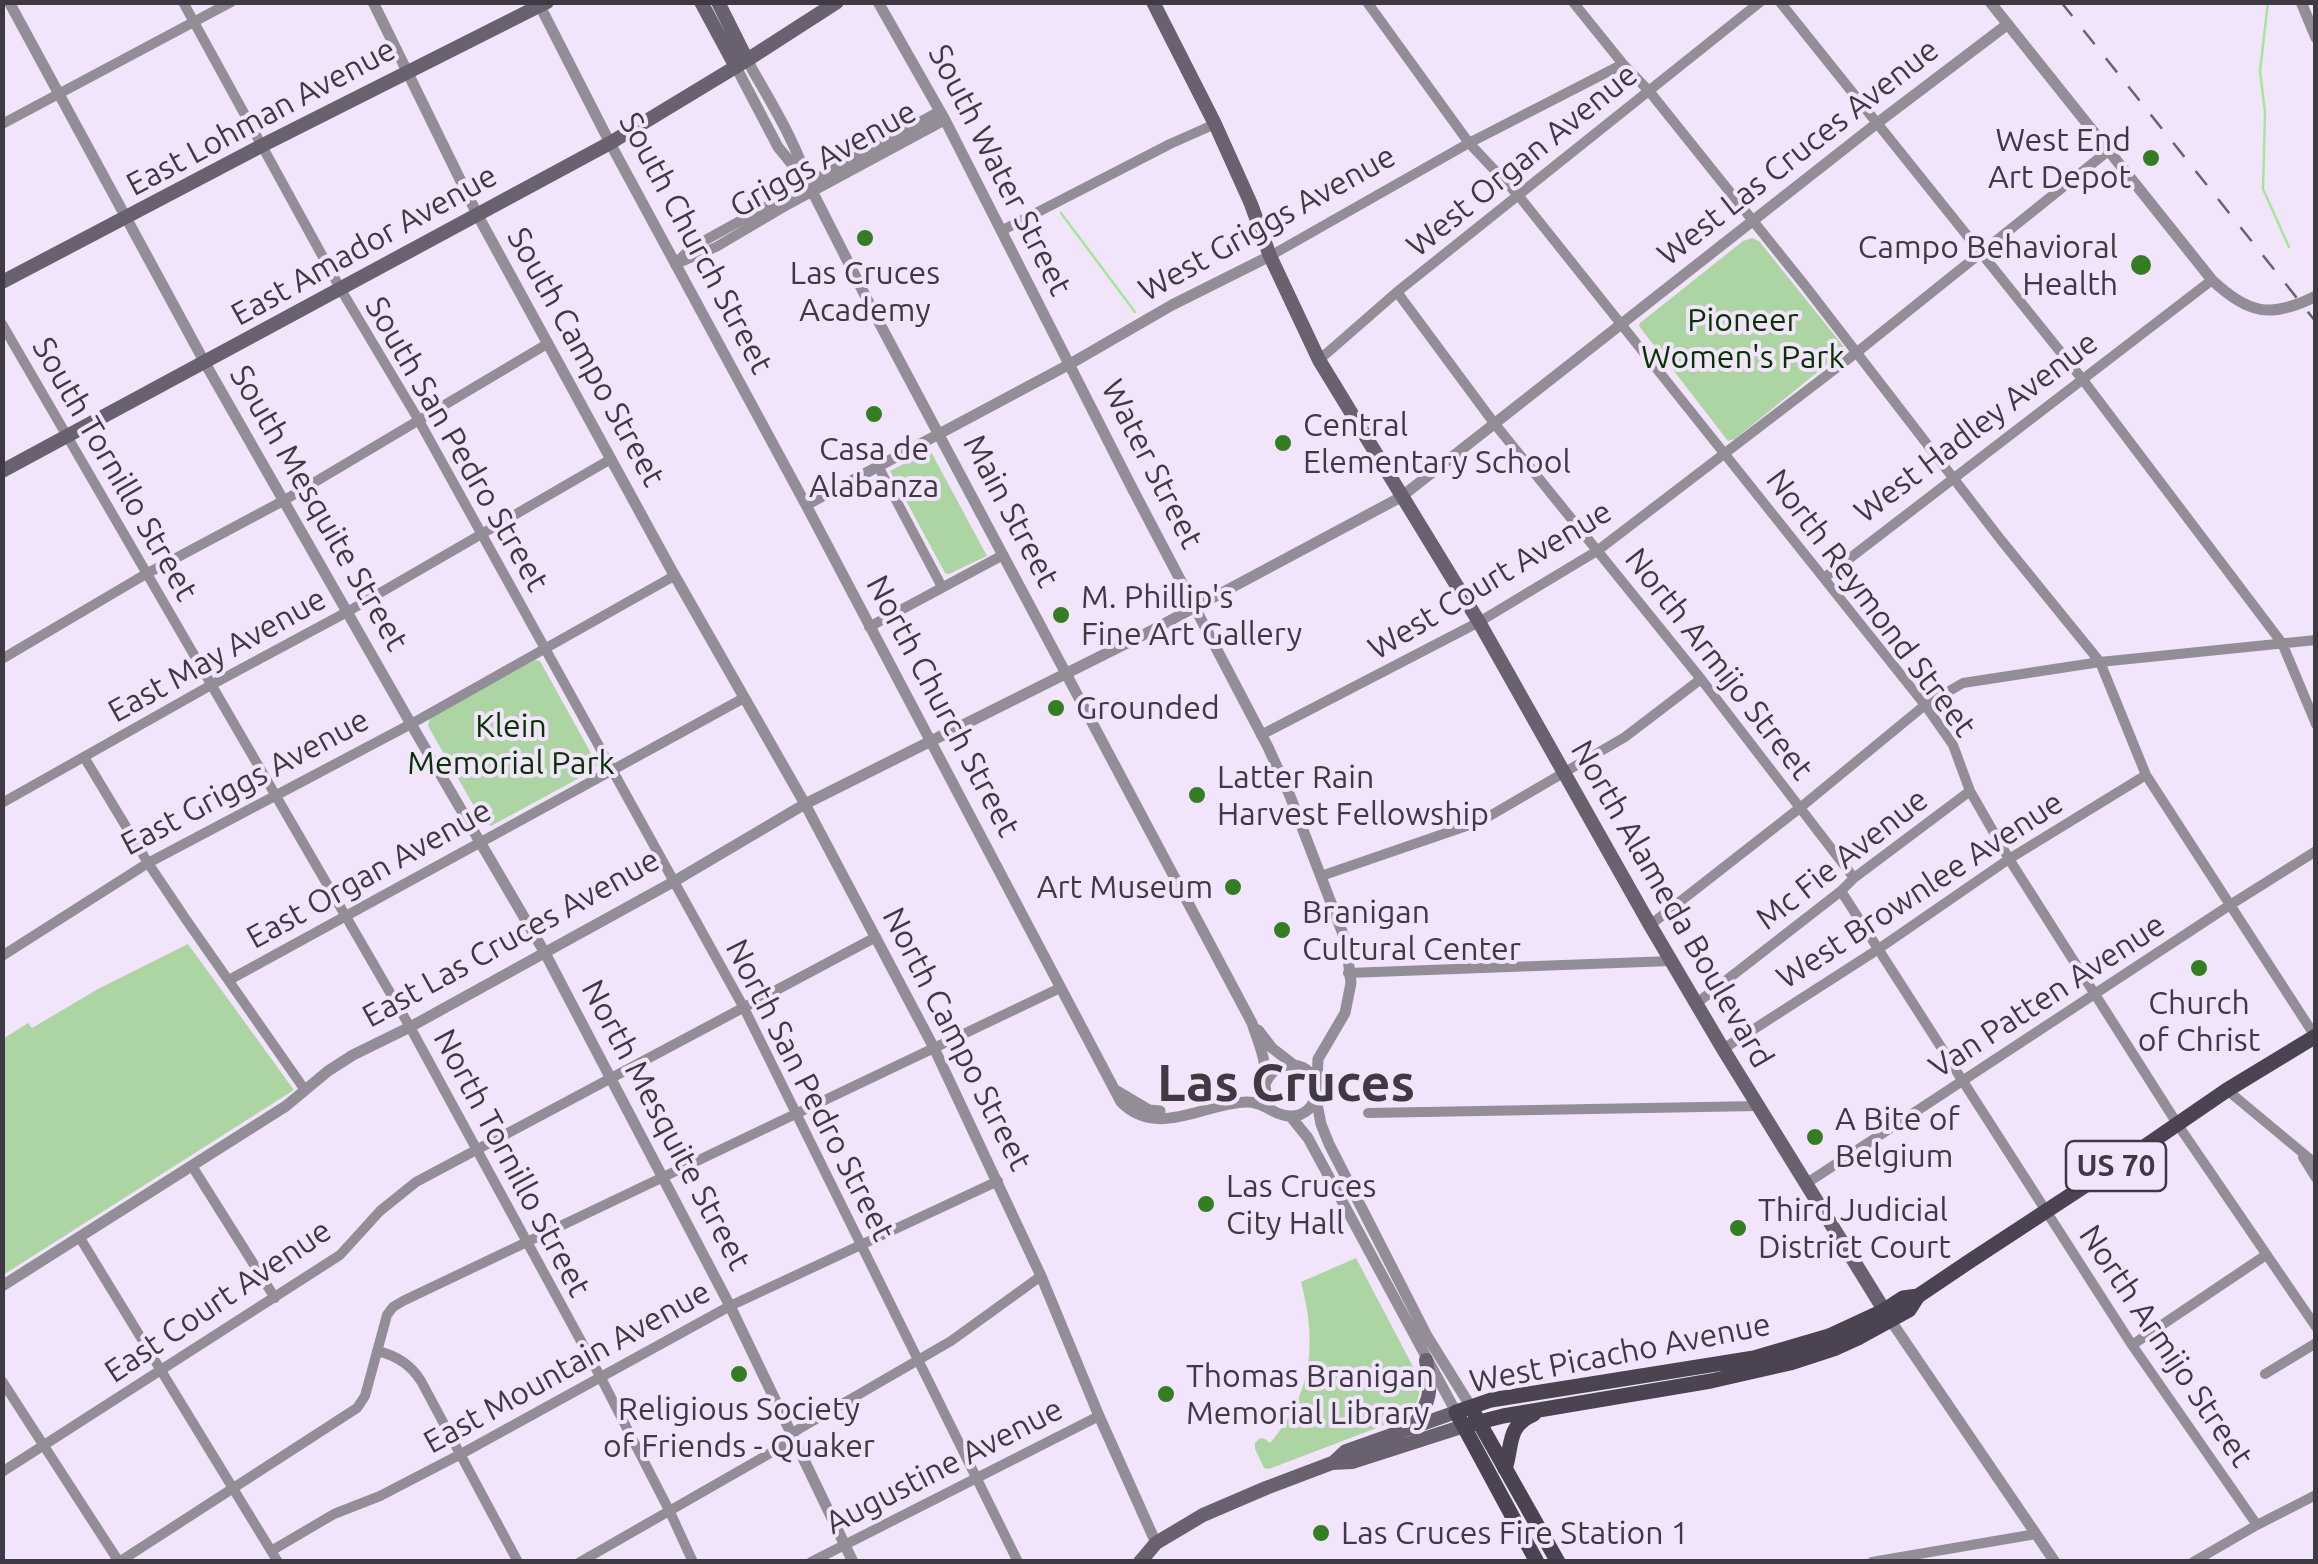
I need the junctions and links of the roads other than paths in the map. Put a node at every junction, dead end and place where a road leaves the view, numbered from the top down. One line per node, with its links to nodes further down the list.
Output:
1 (9, 2): 24 (street, South Mesquite Street)
2 (183, 2): 17 (street, South San Pedro Street)
3 (231, 2): 17 (street)
4 (373, 2): 22 (street, South Campo Street)
5 (701, 2): 20 (main road)
6 (718, 2): 20 (main road)
7 (837, 2): 20 (main road, East Amador Avenue)
8 (878, 2): 25 (street, South Water Street)
9 (1153, 2): 27 (main road, North Alameda Boulevard)
10 (1366, 2): 30 (street, North Reymond Street)
11 (1574, 2): 21 (street)
12 (1760, 2): 23 (street, West Organ Avenue)
13 (1780, 2): 28 (street)
14 (1990, 2): 18 (street)
15 (2301, 2): 19 (street)
16 (543, 4): 22 (main road, East Lohman Avenue); 29 (street, South Church Street)
17 (194, 22): 24 (street); 31 (street, South San Pedro Street)
18 (2008, 24): 28 (street, West Las Cruces Avenue); 32 (street)
19 (2316, 38)
20 (742, 63): 29 (main road, East Amador Avenue); 33 (street, Main Street)
21 (1623, 64): 23 (street); 30 (street, West Griggs Avenue)
22 (406, 72): 31 (main road, East Lohman Avenue); 35 (street, South Campo Street)
23 (1649, 91): 34 (street, West Organ Avenue); 37 (street)
24 (60, 94): 26 (street); 36 (street, South Mesquite Street)
25 (943, 115): 33 (street, Griggs Avenue); 38 (street, South Water Street)
26 (2, 124)
27 (1215, 124): 38 (street); 40 (main road, North Alameda Boulevard)
28 (1876, 124): 37 (street, West Las Cruces Avenue); 39 (street)
29 (610, 142): 35 (main road, East Amador Avenue); 41 (street, South Church Street)
30 (1469, 143): 34 (street, North Reymond Street); 40 (street, West Griggs Avenue)
31 (262, 146): 36 (main road, East Lohman Avenue); 44 (street, South San Pedro Street)
32 (2108, 151): 39 (street, West Court Avenue); 42 (street)
33 (810, 187): 41 (street, Griggs Avenue); 57 (street, Main Street)
34 (1518, 194): 45 (street, West Organ Avenue); 48 (street, North Reymond Street)
35 (477, 214): 44 (main road, East Amador Avenue); 49 (street, South Campo Street)
36 (127, 219): 43 (main road, East Lohman Avenue); 52 (street, South Mesquite Street)
37 (1752, 221): 48 (street, West Las Cruces Avenue); 50 (street)
38 (1001, 231): 53 (street, South Water Street)
39 (1982, 252): 50 (street, West Court Avenue); 54 (street)
40 (1270, 256): 51 (main road, North Alameda Boulevard); 53 (street, West Griggs Avenue)
41 (676, 264): 66 (street, South Church Street)
42 (2212, 280): 46 (street); 54 (street, West Hadley Avenue)
43 (2, 282)
44 (340, 288): 52 (main road, East Amador Avenue); 55 (street, South San Pedro Street)
45 (1397, 292): 51 (street, West Organ Avenue); 56 (street, North Armijo Street)
46 (2316, 296)
47 (2, 324): 58 (street, South Tornillo Street)
48 (1622, 325): 56 (street, West Las Cruces Avenue); 59 (street, North Reymond Street)
49 (547, 344): 55 (street); 60 (street, South Campo Street)
50 (1856, 353): 59 (street, West Court Avenue); 63 (street)
51 (1318, 360): 64 (main road, North Alameda Boulevard)
52 (205, 363): 58 (main road, East Amador Avenue); 65 (street, South Mesquite Street)
53 (1070, 364): 57 (street, West Griggs Avenue); 74 (street, Water Street)
54 (2084, 380): 63 (street, West Hadley Avenue); 79 (street)
55 (418, 420): 65 (street); 67 (street, South San Pedro Street)
56 (1494, 423): 64 (street, West Las Cruces Avenue); 68 (street, North Armijo Street)
57 (939, 433): 61 (street); 69 (street, Main Street)
58 (67, 436): 62 (main road, East Amador Avenue); 70 (street, South Tornillo Street)
59 (1726, 454): 68 (street, West Court Avenue); 72 (street, North Reymond Street)
60 (611, 459): 67 (street, East May Avenue); 71 (street, South Campo Street)
61 (878, 466): 66 (street); 73 (street)
62 (2, 471)
63 (1953, 478): 72 (street, West Hadley Avenue); 82 (street)
64 (1401, 497): 74 (street, West Las Cruces Avenue); 76 (main road, North Alameda Boulevard)
65 (283, 501): 70 (street); 75 (street, South Mesquite Street)
66 (806, 505): 77 (street, North Church Street)
67 (482, 534): 75 (street, East May Avenue); 80 (street, South San Pedro Street)
68 (1597, 551): 76 (street, West Court Avenue); 84 (street, North Armijo Street)
69 (1003, 555): 73 (street); 83 (street, Main Street)
70 (146, 574): 81 (street); 85 (street, South Tornillo Street)
71 (674, 576): 80 (street, East Griggs Avenue); 86 (street, North Campo Street)
72 (1824, 578): 87 (street, North Reymond Street)
73 (942, 587): 77 (street)
74 (1195, 608): 83 (street, West Las Cruces Avenue); 90 (street, Water Street)
75 (347, 612): 85 (street, East May Avenue); 88 (street, South Mesquite Street)
76 (1479, 622): 90 (street, West Court Avenue); 94 (main road, North Alameda Boulevard)
77 (869, 628): 91 (street, North Church Street)
78 (2316, 640): 79 (street)
79 (2282, 643): 82 (street); 89 (street)
80 (544, 648): 88 (street, East Griggs Avenue); 93 (street, North San Pedro Street)
81 (2, 659)
82 (2100, 662): 87 (street); 95 (street)
83 (1066, 674): 91 (street, East Las Cruces Avenue); 123 (street, Main Street)
84 (1701, 679): 94 (street); 100 (street, North Armijo Street)
85 (213, 684): 92 (street, East May Avenue); 97 (street, South Tornillo Street)
86 (744, 698): 93 (street, East Organ Avenue); 99 (street, North Campo Street)
87 (1925, 705): 96 (street, North Reymond Street); 100 (street)
88 (411, 724): 97 (street, East Griggs Avenue); 101 (street, North Mesquite Street)
89 (2316, 724)
90 (1261, 735): 105 (street, Water Street)
91 (930, 742): 99 (street, East Las Cruces Avenue); 119 (street, North Church Street)
92 (84, 756): 98 (street, East May Avenue); 104 (street)
93 (612, 770): 101 (street, East Organ Avenue); 107 (street, North San Pedro Street)
94 (1564, 772): 105 (street); 111 (main road, North Alameda Boulevard)
95 (2146, 775): 103 (street, West Brownlee Avenue); 109 (street)
96 (1970, 791): 103 (street, North Reymond Street); 106 (street, Mc Fie Avenue)
97 (276, 794): 104 (street, East Griggs Avenue); 110 (street, North Tornillo Street)
98 (2, 803)
99 (805, 804): 107 (street, East Las Cruces Avenue); 112 (street, North Campo Street)
100 (1801, 807): 106 (street, North Armijo Street); 111 (street)
101 (481, 841): 110 (street, East Organ Avenue); 114 (street, North Mesquite Street)
102 (2316, 851): 109 (street, Van Patten Avenue)
103 (2009, 859): 113 (street, West Brownlee Avenue); 120 (street, North Reymond Street)
104 (148, 863): 115 (street, East Griggs Avenue); 118 (street)
105 (1320, 876): 117 (street, Water Street)
106 (1854, 878): 108 (street, Mc Fie Avenue)
107 (673, 882): 114 (street, East Las Cruces Avenue); 122 (street, North San Pedro Street)
108 (1841, 891): 113 (street, North Armijo Street); 121 (street, Mc Fie Avenue)
109 (2230, 905): 120 (street, Van Patten Avenue); 125 (street)
110 (346, 916): 118 (street, East Organ Avenue); 124 (street, North Tornillo Street)
111 (1650, 924): 116 (main road, North Alameda Boulevard)
112 (876, 937): 122 (street, East Court Avenue); 126 (street, North Campo Street)
113 (1877, 950): 127 (street, West Brownlee Avenue); 130 (street, North Armijo Street)
114 (545, 953): 124 (street, East Las Cruces Avenue); 129 (street, North Mesquite Street)
115 (2, 956)
116 (1672, 961): 117 (street); 121 (main road, North Alameda Boulevard)
117 (1348, 972): 128 (street, Water Street); 135 (street, Water Street)
118 (228, 980): 132 (street)
119 (1060, 988): 126 (street); 134 (street, North Church Street)
120 (2096, 994): 130 (street, Van Patten Avenue); 141 (street, North Reymond Street)
121 (1696, 1003): 127 (main road, North Alameda Boulevard)
122 (744, 1008): 129 (street, East Court Avenue); 138 (street, North San Pedro Street)
123 (1252, 1023): 128 (street, Main Street); 131 (street, Main Street)
124 (410, 1026): 132 (street, East Las Cruces Avenue); 142 (street, North Tornillo Street)
125 (2315, 1036): 133 (main road, West Picacho Avenue / US 70)
126 (934, 1048): 138 (street); 148 (street, North Campo Street)
127 (1723, 1048): 136 (main road, North Alameda Boulevard)
128 (1297, 1066): 131 (street); 135 (street)
129 (610, 1078): 142 (street, East Court Avenue); 146 (street, North Mesquite Street)
130 (1963, 1082): 149 (street, Van Patten Avenue); 150 (street, North Armijo Street)
131 (1265, 1083): 134 (street); 137 (street)
132 (305, 1090): 145 (street, East Las Cruces Avenue)
133 (2227, 1090): 141 (main road, West Picacho Avenue / US 70); 143 (street)
134 (1117, 1092): 137 (street, North Church Street)
135 (1316, 1094): 140 (street); 172 (street)
136 (1758, 1106): 139 (street); 149 (main road, North Alameda Boulevard)
137 (1271, 1110): 140 (street)
138 (794, 1113): 146 (street); 153 (street, North San Pedro Street)
139 (1368, 1113)
140 (1291, 1117): 164 (street)
141 (2178, 1124): 150 (main road, West Picacho Avenue / US 70); 154 (street, North Reymond Street)
142 (477, 1150): 152 (street, North Tornillo Street); 157 (street, East Court Avenue)
143 (2302, 1155): 144 (street); 147 (street)
144 (2316, 1164)
145 (192, 1166): 151 (street, East Las Cruces Avenue); 157 (street)
146 (662, 1176): 152 (street); 158 (street, North Mesquite Street)
147 (2316, 1178)
148 (998, 1181): 153 (street, East Mountain Avenue); 155 (street, North Campo Street)
149 (1806, 1182): 159 (main road, North Alameda Boulevard)
150 (2046, 1212): 159 (main road, West Picacho Avenue / US 70); 162 (street, North Armijo Street)
151 (80, 1238): 156 (street, East Las Cruces Avenue); 166 (street)
152 (527, 1242): 163 (street); 168 (street, North Tornillo Street)
153 (860, 1246): 158 (street, East Mountain Avenue); 165 (street, North San Pedro Street)
154 (2266, 1255): 160 (street, North Reymond Street); 162 (street)
155 (1041, 1276): 165 (street); 171 (street, North Campo Street)
156 (2, 1286)
157 (275, 1298): 166 (street, East Court Avenue)
158 (730, 1306): 168 (street, East Mountain Avenue); 174 (street, North Mesquite Street)
159 (1887, 1316): 170 (main road, West Picacho Avenue / US 70); 172 (main road, West Picacho Avenue / US 70); 185 (street, North Alameda Boulevard)
160 (2316, 1327)
161 (2316, 1343): 167 (street)
162 (2132, 1345): 184 (street, North Armijo Street)
163 (377, 1351): 176 (street); 181 (street)
164 (1426, 1360): 172 (street); 173 (main road)
165 (919, 1361): 174 (street); 180 (street, North San Pedro Street)
166 (160, 1372): 175 (street, East Court Avenue); 181 (street)
167 (2265, 1374)
168 (600, 1376): 176 (street, East Mountain Avenue); 183 (street, North Tornillo Street)
169 (2, 1381): 175 (street)
170 (1547, 1409): 172 (main road, West Picacho Avenue); 178 (main road)
171 (1099, 1416): 180 (street, Augustine Avenue); 186 (street, North Campo Street)
172 (1467, 1417): 173 (main road, West Picacho Avenue); 177 (main road); 178 (main road); 198 (main road)
173 (1412, 1428): 177 (main road, West Picacho Avenue)
174 (793, 1436): 183 (street); 187 (street, North Mesquite Street)
175 (43, 1445): 179 (street, East Court Avenue); 189 (street)
176 (460, 1454): 188 (street, East Mountain Avenue); 191 (street)
177 (1332, 1463): 186 (main road)
178 (1506, 1469): 199 (main road)
179 (2, 1472)
180 (976, 1477): 187 (street, Augustine Avenue); 196 (street, North San Pedro Street)
181 (233, 1488): 188 (street); 189 (street)
182 (2316, 1496): 184 (street)
183 (670, 1512): 192 (street); 193 (street, North Tornillo Street)
184 (2257, 1525): 202 (street)
185 (2036, 1534): 200 (street); 201 (street, North Alameda Boulevard)
186 (1156, 1543): 197 (main road)
187 (844, 1544): 194 (street, Augustine Avenue); 195 (street, North Mesquite Street)
188 (271, 1550): 190 (street)
189 (119, 1562)
190 (278, 1562)
191 (518, 1562)
192 (580, 1562)
193 (692, 1562)
194 (811, 1562)
195 (853, 1562)
196 (1018, 1562)
197 (1140, 1562)
198 (1537, 1562)
199 (1558, 1562)
200 (1872, 1562)
201 (2056, 1562)
202 (2194, 1562)

